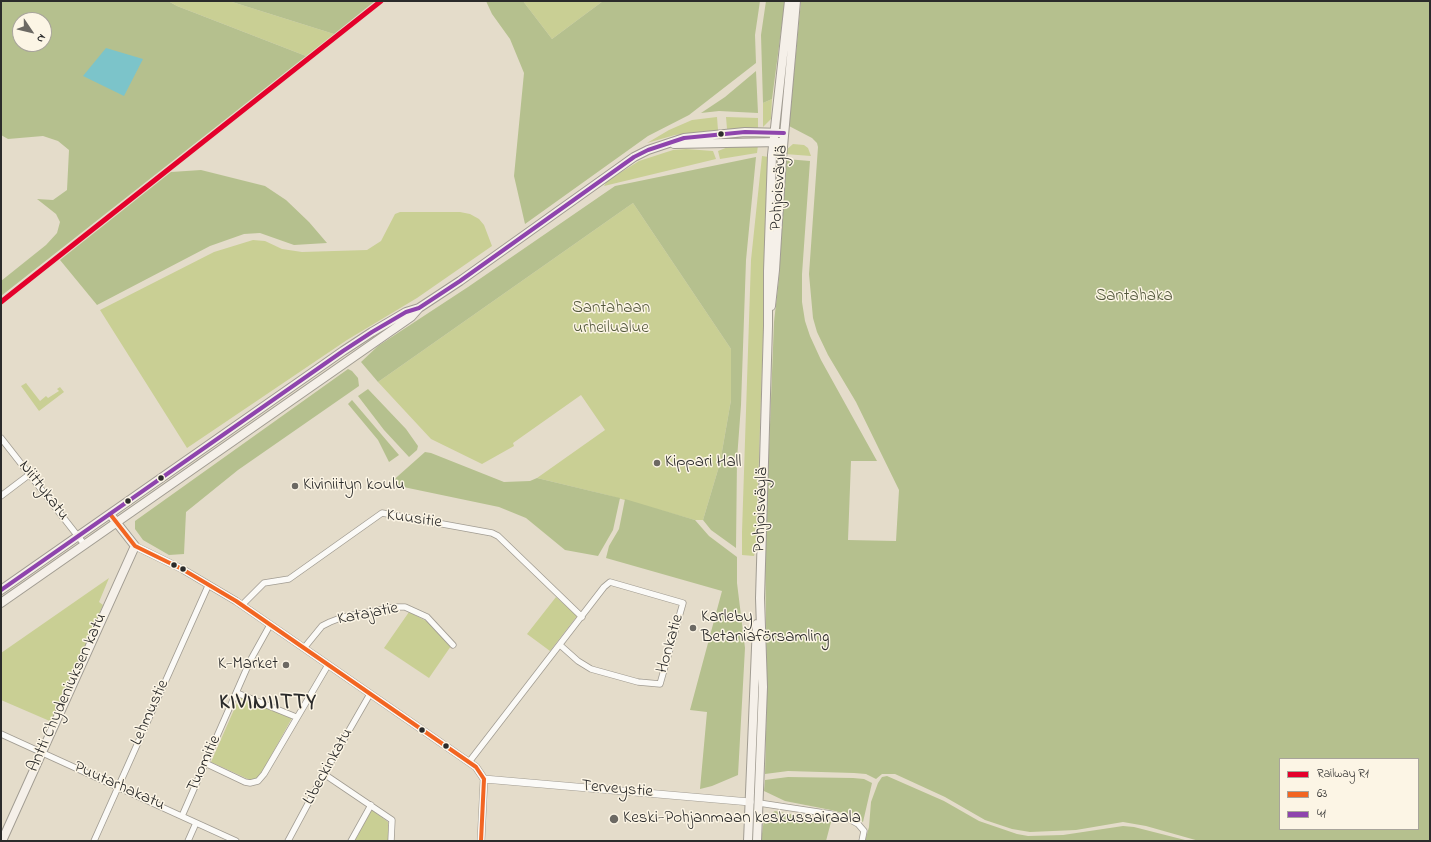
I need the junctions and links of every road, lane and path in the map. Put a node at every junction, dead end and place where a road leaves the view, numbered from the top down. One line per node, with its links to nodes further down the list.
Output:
1 (789, 1): 3 (main road, Pohjoisväylä)
2 (796, 1): 4 (main road, Pohjoisväylä)
3 (775, 132): 4 (main road); 5 (main road, Pohjoisväylä); 7 (main road)
4 (784, 133): 6 (main road, Pohjoisväylä)
5 (774, 142): 6 (main road); 7 (main road); 9 (main road, Pohjoisväylä)
6 (783, 142): 9 (main road, Pohjoisväylä)
7 (668, 144): 8 (main road)
8 (419, 308): 13 (main road); 14 (main road)
9 (768, 326): 20 (main road, Pohjoisväylä)
10 (1, 438): 11 (street, Niittykatu)
11 (30, 474): 12 (street); 15 (street, Niittykatu)
12 (1, 496)
13 (110, 514): 14 (main road); 15 (main road)
14 (116, 522): 16 (main road); 17 (main road)
15 (78, 536): 16 (street, Niittykatu); 19 (main road)
16 (84, 544): 21 (main road)
17 (135, 546): 18 (street); 33 (main road, Antti Chydeniuksen katu)
18 (208, 586): 22 (street); 38 (street, Lehmustie)
19 (1, 590)
20 (760, 598): 39 (main road, Pohjoisväylä); 40 (main road, Pohjoisväylä)
21 (1, 603)
22 (242, 605): 23 (street, Kuusitie); 24 (street)
23 (582, 617): 26 (street, Honkatie); 26 (street, Honkatie)
24 (270, 625): 27 (street); 29 (street, Tuomitie)
25 (453, 645): 27 (street, Katajatie)
26 (560, 645): 34 (street, Honkatie)
27 (304, 648): 28 (street)
28 (328, 665): 30 (street); 31 (street)
29 (237, 693): 31 (street); 35 (street, Tuomitie)
30 (370, 694): 34 (street); 36 (street, Libeckinkatu)
31 (296, 717): 35 (street)
32 (1, 734): 33 (street, Puutarhakatu)
33 (42, 753): 38 (street, Puutarhakatu); 44 (main road, Antti Chydeniuksen katu)
34 (469, 762): 37 (street)
35 (205, 763): 42 (street, Tuomitie)
36 (324, 774): 41 (street); 48 (street, Libeckinkatu)
37 (484, 779): 39 (street, Terveystie); 51 (street)
38 (119, 787): 42 (street, Puutarhakatu); 45 (street, Lehmustie)
39 (750, 802): 40 (main road); 52 (main road, Pohjoisväylä)
40 (759, 803): 53 (main road, Pohjoisväylä); 54 (street)
41 (371, 805): 49 (street); 50 (street)
42 (182, 816): 43 (street, Puutarhakatu)
43 (196, 823): 46 (street); 47 (street, Puutarhakatu)
44 (2, 841)
45 (94, 841)
46 (188, 841)
47 (236, 841)
48 (288, 841)
49 (351, 841)
50 (391, 841)
51 (481, 841)
52 (748, 841)
53 (757, 841)
54 (862, 841)

